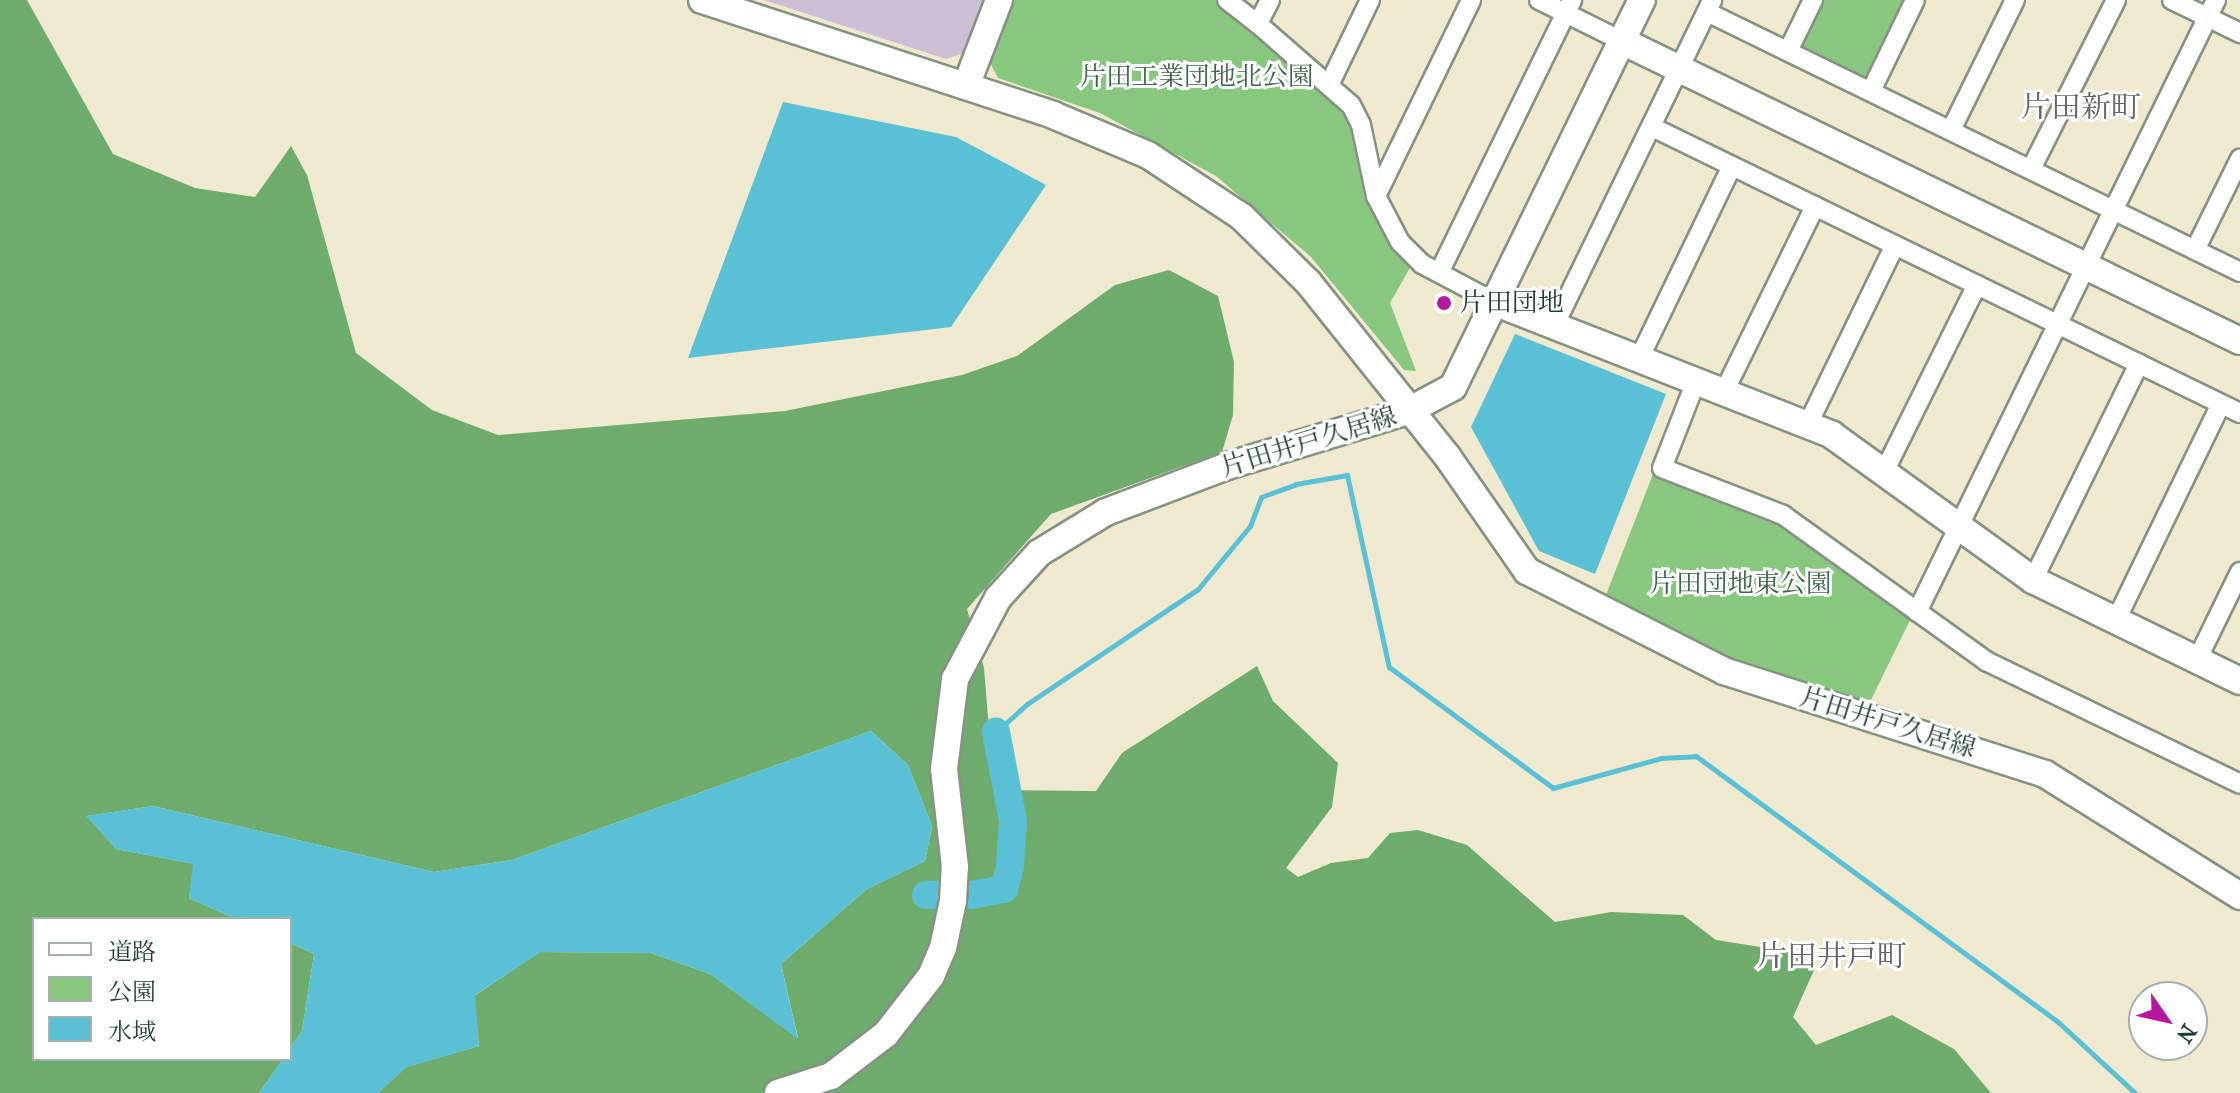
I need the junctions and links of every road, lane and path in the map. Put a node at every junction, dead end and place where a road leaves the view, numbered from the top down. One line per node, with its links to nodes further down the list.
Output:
1 (702, 0): 23 (street)
2 (999, 0): 23 (street)
3 (1227, 0): 17 (street)
4 (1270, 0): 17 (street)
5 (1370, 0): 22 (street)
6 (1471, 0): 30 (street)
7 (1539, 0): 14 (street)
8 (1642, 0): 19 (street)
9 (1813, 0): 20 (street)
10 (1915, 0): 24 (street)
11 (2015, 0): 26 (street)
12 (2116, 0): 29 (street)
13 (2172, 0): 16 (street)
14 (1568, 6): 19 (street); 37 (street)
15 (1710, 6): 20 (street); 21 (street)
16 (2212, 9): 18 (street); 32 (street)
17 (1258, 24): 22 (street)
18 (2240, 33)
19 (1622, 41): 21 (street); 39 (street)
20 (1788, 51): 24 (street)
21 (1679, 68): 25 (street); 35 (street)
22 (1330, 83): 30 (street)
23 (966, 86): 48 (street)
24 (1871, 91): 26 (street)
25 (1652, 127): 28 (street); 41 (street)
26 (1951, 130): 29 (street)
27 (2240, 159): 34 (street)
28 (1732, 166): 31 (street); 43 (street)
29 (2031, 169): 32 (street)
30 (1376, 196): 37 (street)
31 (1815, 206): 33 (street); 46 (street)
32 (2114, 210): 34 (street); 35 (street)
33 (1895, 245): 38 (street); 50 (street)
34 (2195, 250): 36 (street)
35 (2086, 267): 40 (street); 42 (street)
36 (2240, 272)
37 (1439, 273): 39 (street)
38 (1977, 285): 40 (street); 51 (street)
39 (1496, 303): 41 (street); 48 (street)
40 (2058, 325): 44 (street); 52 (street)
41 (1554, 326): 43 (street)
42 (2240, 341)
43 (1639, 359): 45 (street)
44 (2139, 364): 47 (street); 54 (street)
45 (1696, 381): 46 (street); 55 (street)
46 (1724, 392): 50 (street)
47 (2221, 404): 49 (street); 56 (street)
48 (1408, 411): 60 (street, 片田井戸久居線); 61 (street, 片田井戸久居線)
49 (2240, 413)
50 (1808, 424): 51 (street)
51 (1884, 472): 52 (street)
52 (1959, 526): 54 (street); 55 (street)
53 (2240, 572): 57 (street)
54 (2033, 580): 56 (street)
55 (1917, 612): 59 (street)
56 (2116, 620): 57 (street)
57 (2197, 660): 58 (street)
58 (2240, 681)
59 (2240, 784)
60 (2240, 896)
61 (778, 1093)

